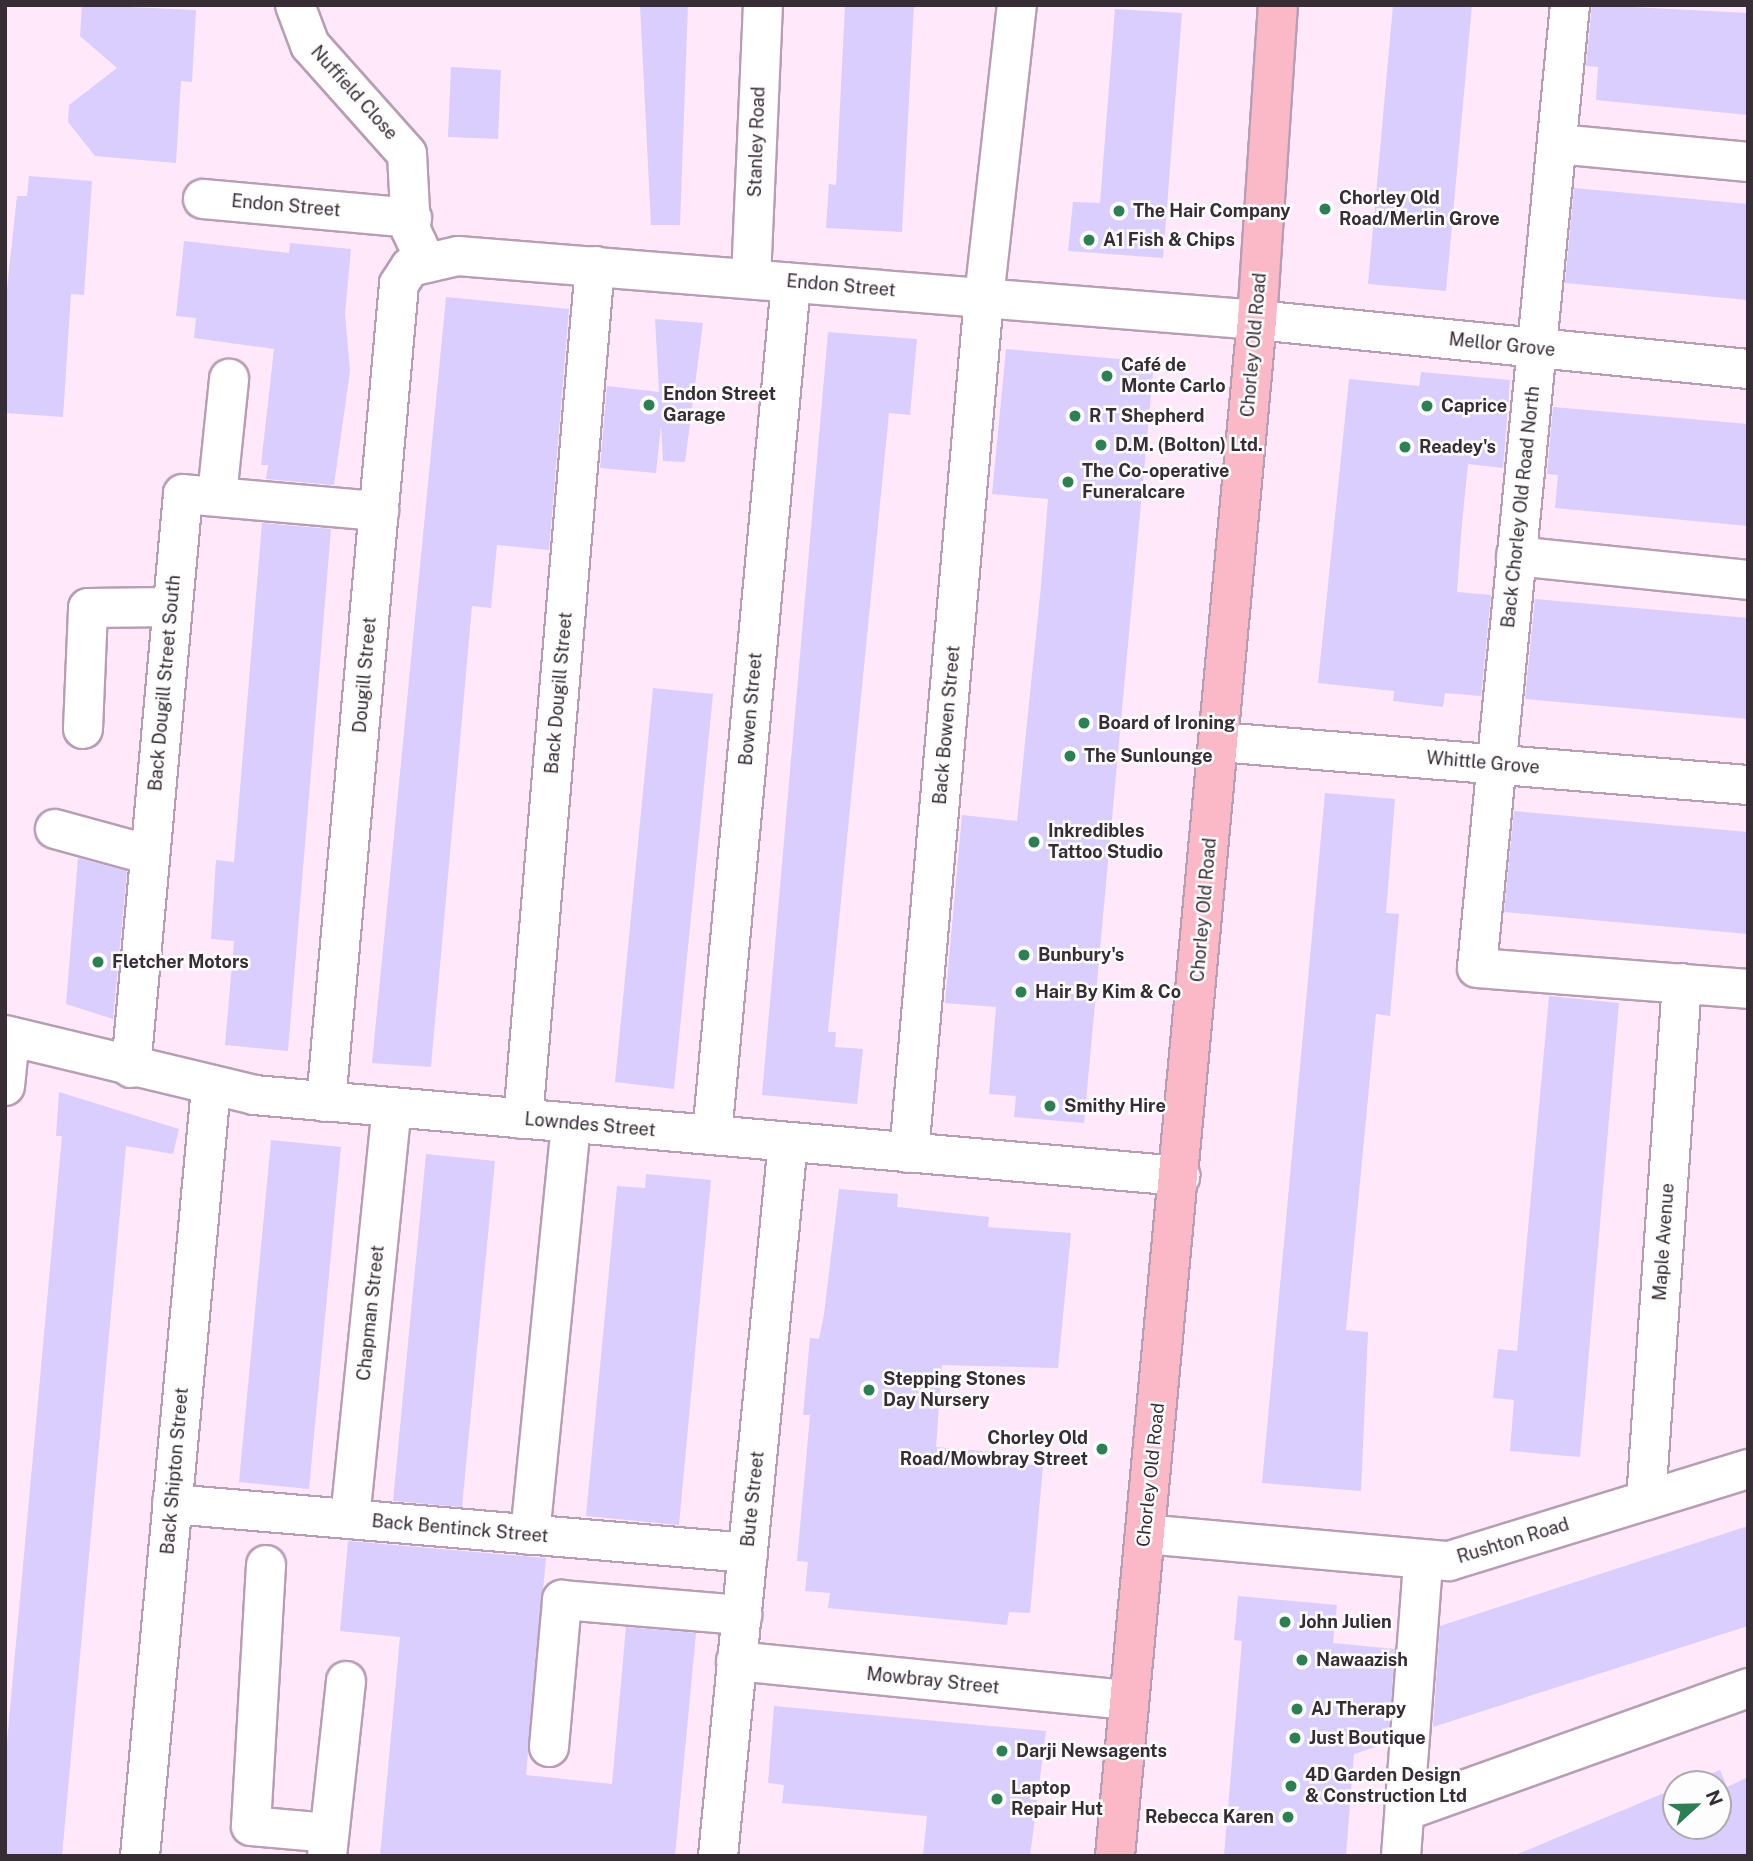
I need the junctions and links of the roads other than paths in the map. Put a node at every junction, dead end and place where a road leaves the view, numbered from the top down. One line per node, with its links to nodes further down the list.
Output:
1 (295, 5): 9 (street, Nuffield Close)
2 (763, 5): 12 (street, Stanley Road)
3 (1017, 5): 14 (street, Back Bowen Street)
4 (1278, 5): 15 (main road, Chorley Old Road)
5 (1570, 5): 6 (street, Back Chorley Old Road North)
6 (1558, 144): 7 (street); 16 (street, Back Chorley Old Road North)
7 (1748, 162)
8 (203, 199): 9 (street, Endon Street)
9 (412, 218): 10 (street, Nuffield Close)
10 (425, 260): 11 (street, Endon Street); 20 (street, Dougill Street)
11 (595, 267): 12 (street, Endon Street); 38 (street, Back Dougill Street)
12 (751, 279): 13 (street, Endon Street)
13 (791, 282): 14 (street, Endon Street); 40 (street, Bowen Street)
14 (984, 298): 15 (street, Endon Street); 42 (street, Back Bowen Street)
15 (1256, 320): 16 (street, Mellor Grove); 25 (main road, Chorley Old Road)
16 (1538, 348): 17 (street, Mellor Grove); 21 (street, Back Chorley Old Road North)
17 (1748, 369)
18 (229, 379): 19 (street)
19 (217, 496): 20 (street, Back Dougill Street South); 23 (street, Back Dougill Street South)
20 (379, 511): 36 (street, Dougill Street)
21 (1516, 556): 22 (street); 26 (street, Back Chorley Old Road North)
22 (1748, 580)
23 (172, 607): 24 (street); 29 (street, Back Dougill Street South)
24 (83, 729)
25 (1219, 742): 26 (street, Whittle Grove); 43 (main road, Chorley Old Road)
26 (1495, 764): 27 (street, Whittle Grove); 30 (street, Back Chorley Old Road North)
27 (1748, 785)
28 (55, 829): 29 (street)
29 (150, 855): 33 (street, Back Dougill Street South)
30 (1682, 984): 31 (street); 45 (street, Maple Avenue)
31 (1748, 989)
32 (8, 1036): 33 (street, Lowndes Street); 34 (street)
33 (131, 1068): 35 (street, Lowndes Street)
34 (5, 1086)
35 (211, 1087): 36 (street, Lowndes Street); 46 (street, Back Shipton Street)
36 (326, 1102): 37 (street, Lowndes Street)
37 (391, 1108): 38 (street, Lowndes Street); 47 (street, Chapman Street)
38 (523, 1119): 39 (street, Lowndes Street)
39 (571, 1124): 40 (street, Lowndes Street); 49 (street)
40 (712, 1135): 41 (street, Lowndes Street)
41 (788, 1142): 42 (street, Lowndes Street); 50 (street, Bute Street)
42 (909, 1153): 43 (street, Lowndes Street)
43 (1180, 1177): 48 (main road, Chorley Old Road)
44 (1748, 1469): 45 (street, Rushton Road)
45 (1646, 1500): 51 (street, Rushton Road)
46 (172, 1504): 47 (street, Back Bentinck Street); 61 (street, Back Shipton Street)
47 (350, 1519): 49 (street, Back Bentinck Street)
48 (1145, 1534): 51 (street, Rushton Road); 57 (main road, Chorley Old Road)
49 (530, 1535): 50 (street, Back Bentinck Street)
50 (748, 1553): 53 (street, Bute Street)
51 (1423, 1562): 59 (street)
52 (266, 1565): 60 (street)
53 (741, 1615): 54 (street, Bute Street); 58 (street)
54 (736, 1661): 57 (street, Mowbray Street); 62 (street, Bute Street)
55 (346, 1681): 60 (street)
56 (1748, 1688): 59 (street)
57 (1129, 1700): 63 (main road, Chorley Old Road)
58 (549, 1747)
59 (1405, 1811): 64 (street)
60 (328, 1844)
61 (140, 1856)
62 (718, 1856)
63 (1115, 1856)
64 (1401, 1856)

